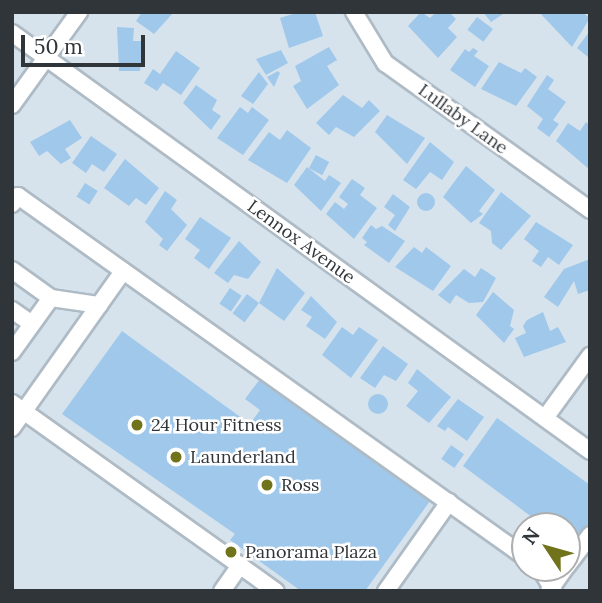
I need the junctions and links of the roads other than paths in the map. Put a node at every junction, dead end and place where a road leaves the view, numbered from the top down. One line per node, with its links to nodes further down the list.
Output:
1 (79, 12): 4 (street)
2 (354, 12): 7 (street, Lullaby Lane)
3 (12, 33): 4 (street, Lennox Avenue)
4 (47, 58): 5 (street); 17 (street, Lennox Avenue)
5 (12, 105)
6 (12, 204): 9 (street)
7 (590, 210)
8 (12, 270): 10 (street)
9 (123, 271): 11 (street); 20 (street)
10 (51, 298): 11 (street); 13 (street)
11 (99, 305): 16 (street)
12 (12, 310): 13 (street)
13 (32, 324): 14 (street)
14 (12, 352)
15 (590, 356): 17 (street)
16 (18, 407): 18 (street); 22 (street)
17 (545, 418): 19 (street, Lennox Avenue)
18 (12, 428)
19 (590, 451)
20 (449, 502): 21 (street); 25 (street)
21 (511, 547)
22 (240, 565): 23 (street); 24 (street)
23 (222, 591)
24 (276, 591)
25 (386, 591)

